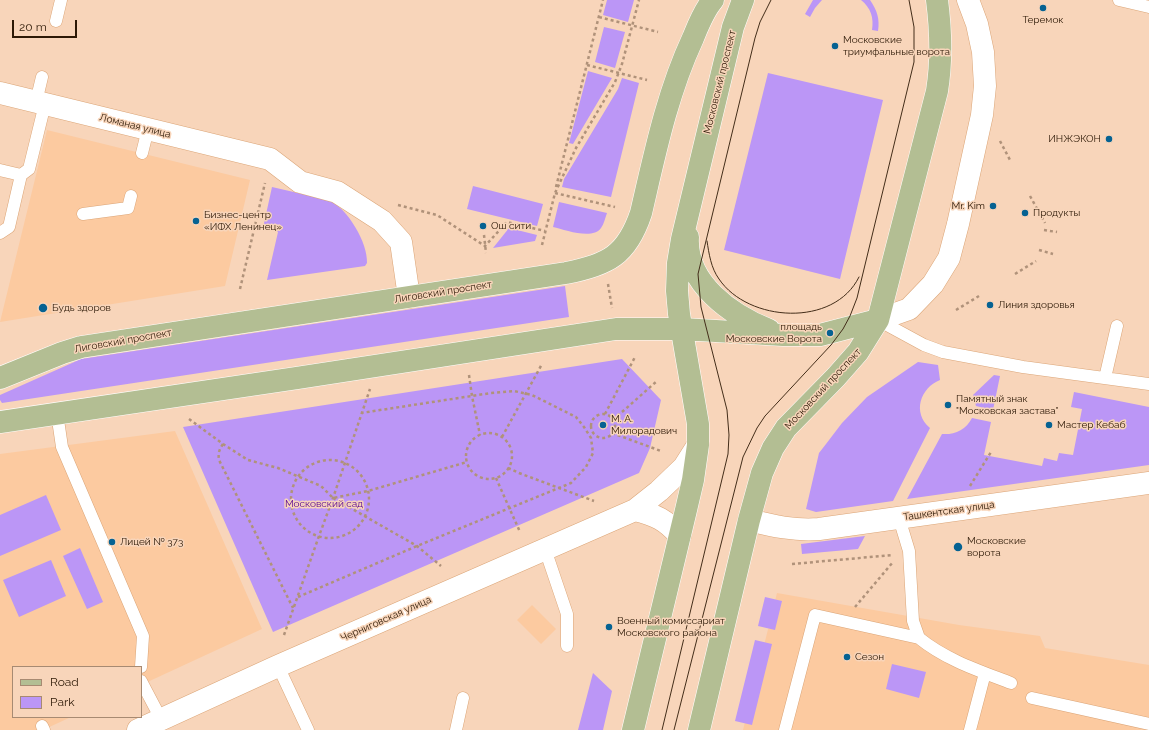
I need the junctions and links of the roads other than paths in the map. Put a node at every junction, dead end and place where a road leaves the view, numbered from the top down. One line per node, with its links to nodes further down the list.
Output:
1 (61, 0): 8 (lane)
2 (713, 0): 20 (main road, Лиговский проспект)
3 (744, 0): 17 (main road, Московский проспект)
4 (937, 0): 21 (main road, Московский проспект)
5 (968, 0): 21 (street)
6 (1119, 0): 7 (lane)
7 (1149, 7)
8 (56, 21)
9 (42, 77): 11 (lane)
10 (0, 93): 11 (street, Ломаная улица)
11 (41, 103): 12 (street, Ломаная улица); 15 (lane)
12 (148, 129): 13 (lane); 20 (street, Ломаная улица)
13 (142, 154)
14 (0, 170): 15 (lane)
15 (21, 175): 19 (lane)
16 (131, 196): 18 (lane)
17 (689, 213): 23 (main road, Московский проспект); 24 (main road)
18 (84, 214)
19 (0, 233)
20 (409, 297): 25 (main road, Лиговский проспект)
21 (878, 320): 24 (main road); 26 (lane); 34 (main road, Московский проспект)
22 (1117, 326): 26 (lane)
23 (682, 329): 24 (main road); 28 (main road); 30 (main road, Московский проспект)
24 (783, 335)
25 (0, 378)
26 (1105, 378): 27 (lane)
27 (1149, 384)
28 (57, 413): 29 (main road); 39 (lane)
29 (0, 422)
30 (698, 445): 32 (street, Черниговская улица); 35 (main road, Московский проспект)
31 (1149, 483): 33 (street, Ташкентская улица)
32 (635, 510): 35 (street); 36 (street, Черниговская улица)
33 (899, 518): 34 (street, Ташкентская улица); 37 (lane)
34 (749, 520): 52 (main road, Московский проспект)
35 (680, 536): 51 (main road, Московский проспект)
36 (545, 550): 38 (lane); 40 (street, Черниговская улица)
37 (920, 638): 41 (lane); 53 (lane)
38 (567, 646)
39 (141, 666)
40 (278, 666): 46 (street, Черниговская улица); 49 (lane)
41 (985, 673): 43 (lane); 54 (lane)
42 (142, 683): 46 (lane)
43 (1011, 683)
44 (463, 698): 50 (lane)
45 (1032, 698): 47 (lane)
46 (161, 719): 48 (street, Черниговская улица)
47 (1149, 724)
48 (138, 730)
49 (308, 730)
50 (456, 730)
51 (633, 730)
52 (699, 730)
53 (785, 730)
54 (970, 730)

